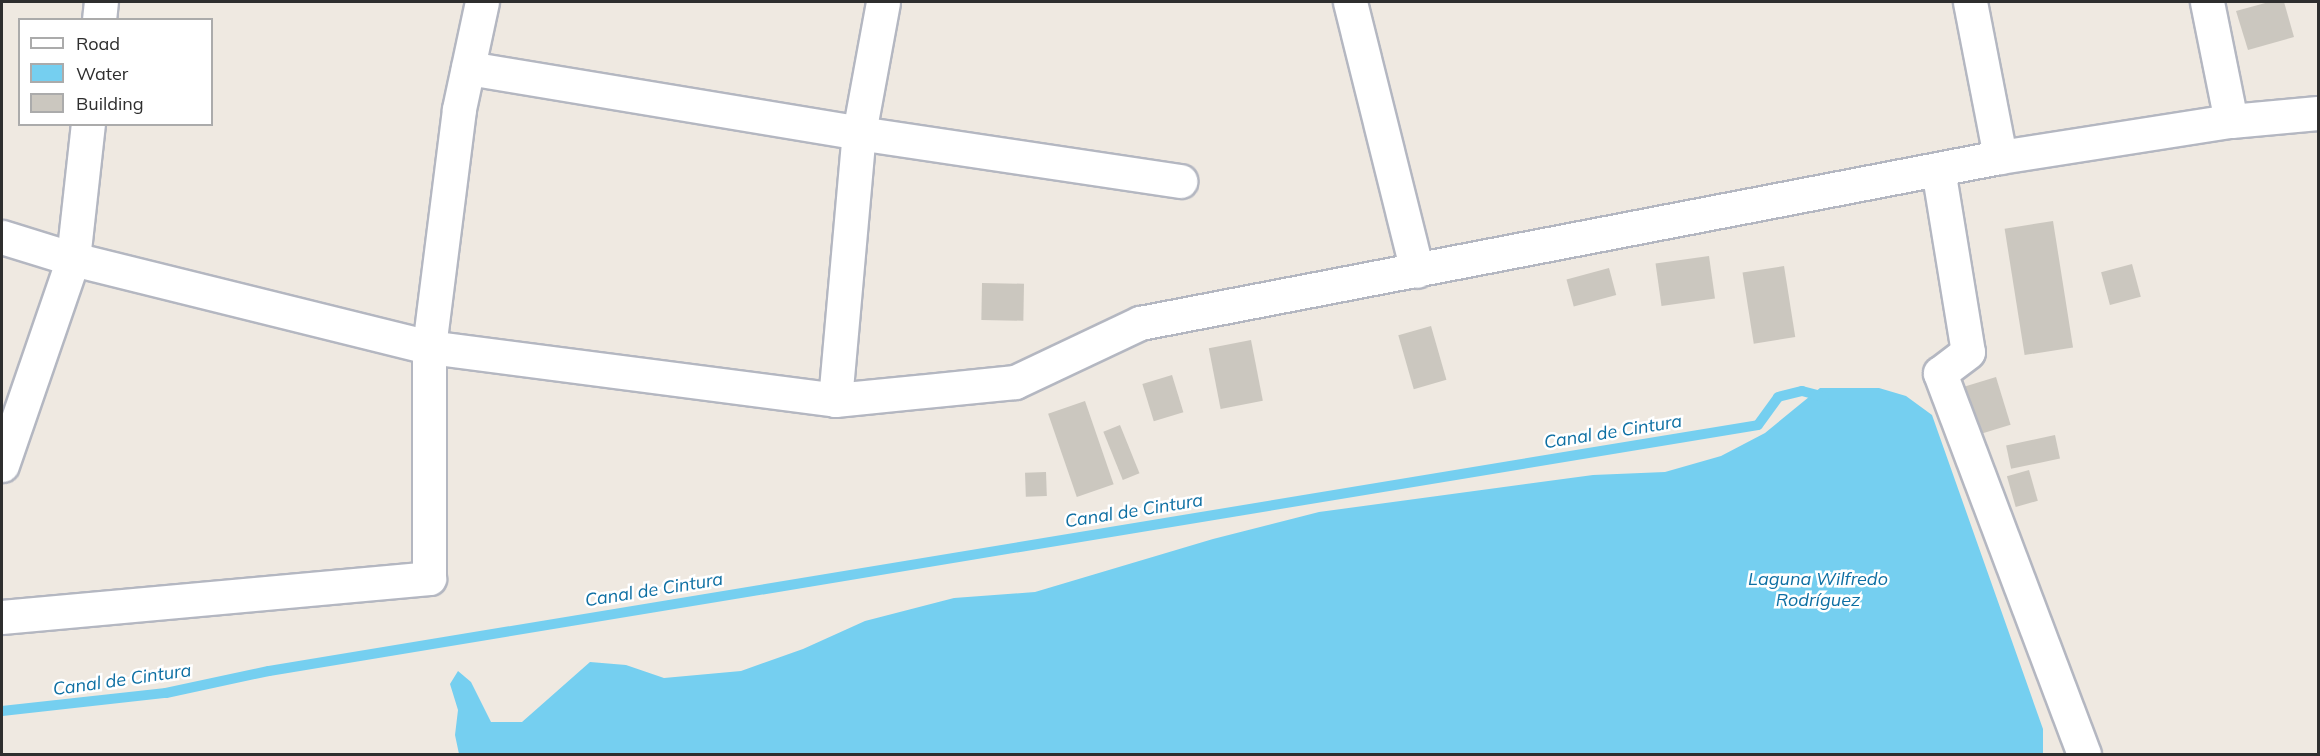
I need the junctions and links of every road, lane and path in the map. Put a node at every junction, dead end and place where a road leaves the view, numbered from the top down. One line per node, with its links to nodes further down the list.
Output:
1 (101, 2): 7 (street)
2 (482, 2): 8 (street)
3 (883, 2): 12 (street)
4 (1350, 2): 18 (street)
5 (1970, 2): 13 (street)
6 (2207, 2): 10 (street)
7 (99, 18)
8 (468, 68): 12 (street); 19 (street)
9 (2319, 113): 10 (street)
10 (2231, 122): 13 (street)
11 (88, 126): 17 (street)
12 (859, 133): 15 (street); 20 (street)
13 (2000, 157): 14 (street)
14 (1938, 169): 18 (street); 23 (street)
15 (1180, 181)
16 (2, 237): 17 (street)
17 (74, 259): 19 (street); 21 (street)
18 (1417, 271): 20 (street)
19 (429, 347): 20 (street); 22 (street)
20 (835, 400)
21 (2, 465)
22 (2, 617)
23 (2084, 754)

